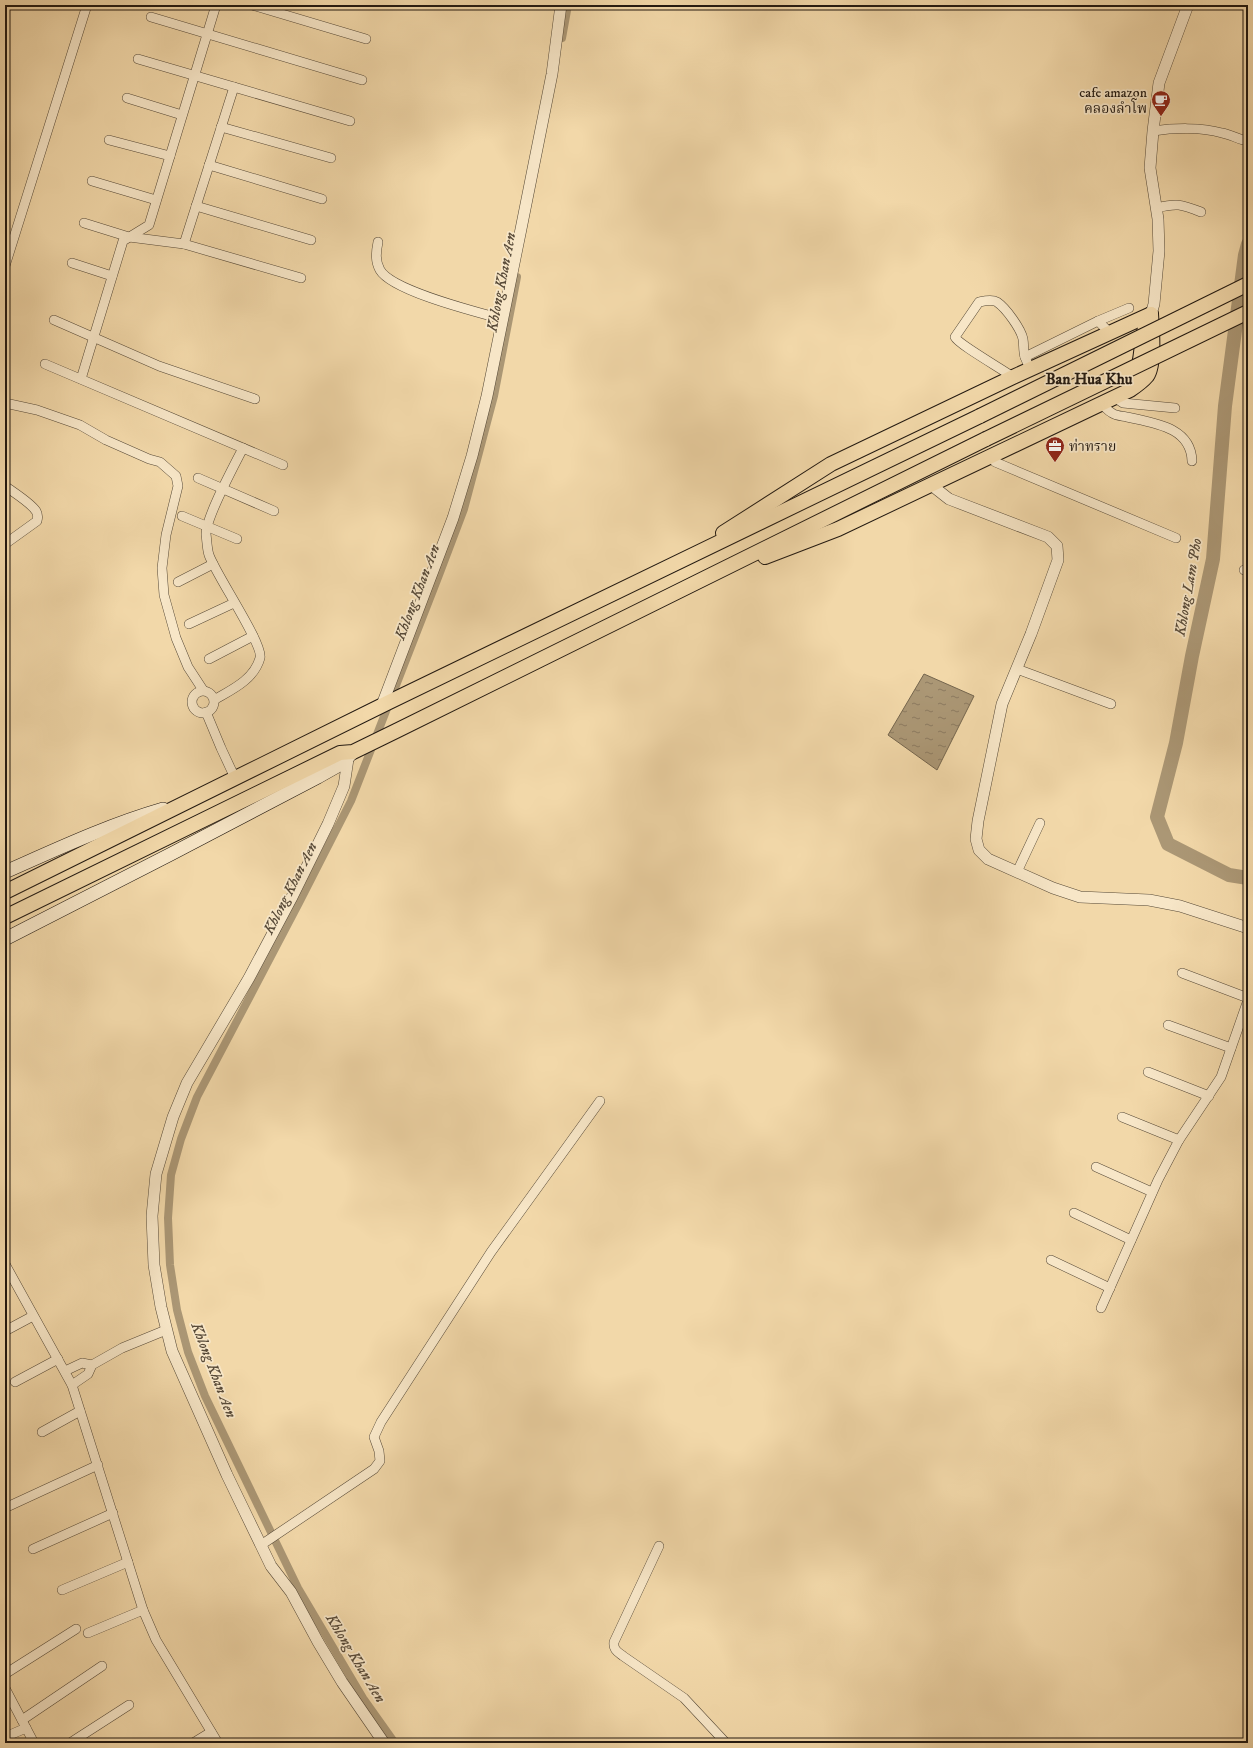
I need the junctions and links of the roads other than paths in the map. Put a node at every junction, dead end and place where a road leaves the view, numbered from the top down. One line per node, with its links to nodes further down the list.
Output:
1 (87, 5): 35 (street)
2 (216, 5): 7 (street)
3 (252, 5): 8 (street)
4 (561, 5): 42 (street)
5 (1188, 5): 17 (street)
6 (151, 17): 7 (street)
7 (207, 34): 10 (street); 11 (street)
8 (366, 39)
9 (138, 59): 10 (street)
10 (194, 75): 12 (street); 14 (street)
11 (362, 80)
12 (234, 87): 15 (street); 16 (street)
13 (127, 98): 14 (street)
14 (182, 115): 20 (street)
15 (350, 121)
16 (221, 127): 21 (street); 22 (street)
17 (1153, 131): 19 (street); 27 (street)
18 (109, 140): 20 (street)
19 (1243, 140)
20 (170, 156): 25 (street)
21 (331, 158)
22 (209, 165): 24 (street); 26 (street)
23 (92, 182): 25 (street)
24 (322, 199)
25 (156, 200): 30 (street)
26 (196, 206): 31 (street); 33 (street)
27 (1156, 208): 28 (street); 41 (street)
28 (1201, 212)
29 (84, 222): 30 (street)
30 (129, 238): 33 (street); 36 (street)
31 (310, 240)
32 (378, 242): 42 (street)
33 (184, 244): 37 (street)
34 (72, 263): 36 (street)
35 (5, 266)
36 (112, 276): 46 (street)
37 (300, 278)
38 (1248, 284): 61 (main road, bridge)
39 (1128, 308): 44 (street)
40 (1248, 312): 66 (main road, bridge)
41 (1151, 314): 45 (main road); 51 (main road)
42 (502, 319): 85 (street)
43 (54, 320): 46 (street)
44 (1098, 321): 45 (street); 47 (street)
45 (1109, 332): 47 (main road)
46 (94, 337): 50 (street); 52 (street)
47 (1027, 363): 49 (main road); 49 (street)
48 (45, 364): 50 (street)
49 (1012, 377): 57 (main road)
50 (81, 379): 56 (street)
51 (1118, 395): 54 (main road); 55 (street)
52 (255, 398)
53 (5, 403): 83 (street)
54 (1100, 403): 58 (main road); 59 (street)
55 (1175, 408)
56 (243, 448): 60 (street); 65 (street)
57 (846, 456): 61 (main road); 74 (main road)
58 (991, 456): 63 (main road); 71 (street)
59 (1192, 460)
60 (283, 465)
61 (859, 474): 74 (main road)
62 (198, 478): 65 (street)
63 (930, 484): 69 (main road); 82 (street)
64 (5, 486): 73 (street)
65 (224, 489): 67 (street); 70 (street)
66 (851, 505): 69 (main road); 77 (main road)
67 (274, 511)
68 (182, 516): 70 (street)
69 (859, 519): 77 (main road)
70 (208, 527): 72 (street); 75 (street)
71 (1176, 538)
72 (237, 539)
73 (5, 544)
74 (696, 554): 85 (main road)
75 (213, 564): 76 (street); 78 (street)
76 (178, 582)
77 (680, 590): 88 (main road)
78 (234, 602): 79 (street); 80 (street)
79 (189, 624)
80 (253, 636): 81 (street); 84 (street)
81 (209, 659)
82 (1017, 669): 86 (street); 93 (street)
83 (203, 690): 84 (street); 87 (street)
84 (214, 700): 87 (street)
85 (385, 704): 89 (main road)
86 (1111, 704)
87 (206, 712): 89 (street)
88 (352, 753): 95 (main road); 97 (main road); 116 (street)
89 (236, 778): 90 (main road)
90 (186, 803): 92 (main road); 94 (main road)
91 (1040, 823): 93 (street)
92 (5, 872)
93 (1017, 872): 96 (street)
94 (5, 892)
95 (5, 917)
96 (1248, 928)
97 (5, 939)
98 (1182, 973): 99 (street)
99 (1248, 999): 101 (street)
100 (1168, 1025): 101 (street)
101 (1231, 1048): 103 (street)
102 (1148, 1072): 103 (street)
103 (1209, 1096): 106 (street)
104 (600, 1101): 128 (street)
105 (1122, 1117): 106 (street)
106 (1179, 1140): 108 (street)
107 (1096, 1167): 108 (street)
108 (1152, 1192): 110 (street)
109 (1074, 1214): 110 (street)
110 (1131, 1240): 113 (street)
111 (1051, 1260): 113 (street)
112 (6, 1267): 115 (street)
113 (1110, 1288): 114 (street)
114 (1101, 1308)
115 (34, 1316): 117 (street); 118 (street)
116 (166, 1330): 119 (street); 128 (street)
117 (5, 1331)
118 (58, 1359): 120 (street); 121 (street)
119 (92, 1365): 120 (street); 122 (street)
120 (64, 1371): 122 (street)
121 (15, 1382)
122 (72, 1385): 123 (street)
123 (80, 1411): 124 (street); 125 (street)
124 (42, 1432)
125 (98, 1466): 126 (street); 127 (street)
126 (7, 1507)
127 (113, 1513): 130 (street); 131 (street)
128 (261, 1545): 147 (street)
129 (659, 1546): 148 (street)
130 (33, 1549)
131 (128, 1562): 132 (street); 133 (street)
132 (62, 1590)
133 (143, 1610): 135 (street); 141 (street)
134 (76, 1629): 137 (street)
135 (88, 1633)
136 (102, 1666): 140 (street)
137 (5, 1674)
138 (5, 1688): 140 (street)
139 (129, 1705): 144 (street)
140 (24, 1724): 142 (street); 143 (street)
141 (211, 1732): 145 (street); 146 (street)
142 (5, 1737)
143 (34, 1743)
144 (70, 1743)
145 (193, 1743)
146 (218, 1743)
147 (384, 1743)
148 (726, 1743)

